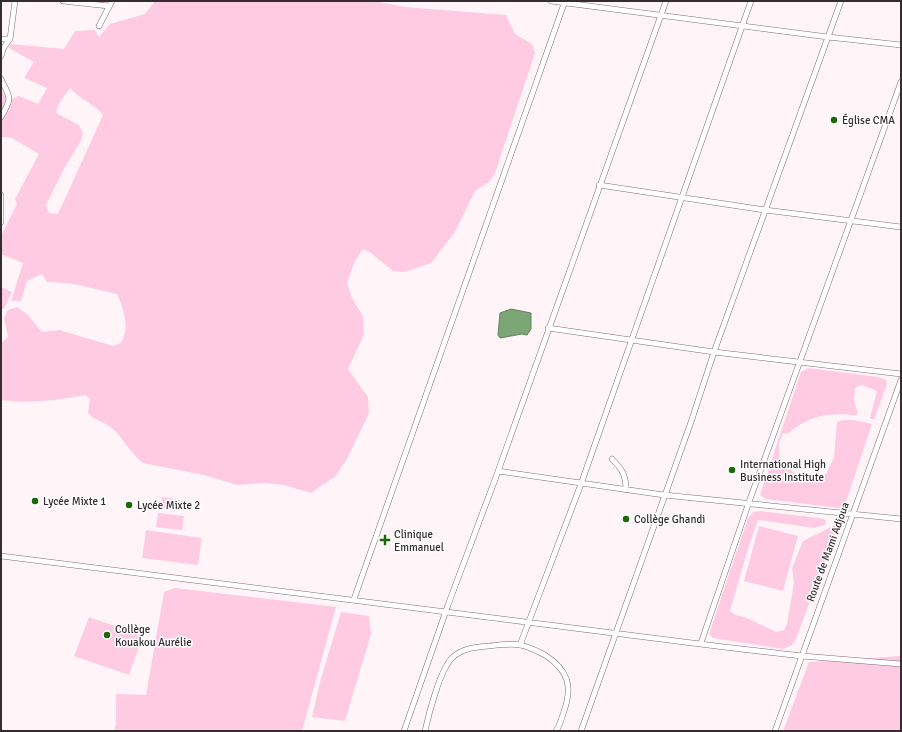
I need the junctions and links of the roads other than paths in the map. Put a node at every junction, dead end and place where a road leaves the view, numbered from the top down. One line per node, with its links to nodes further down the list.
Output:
1 (15, 1): 15 (street)
2 (63, 1): 9 (street)
3 (112, 1): 9 (street)
4 (551, 1): 8 (street)
5 (666, 1): 10 (street)
6 (751, 1): 12 (street)
7 (841, 1): 13 (street)
8 (564, 2): 10 (street); 43 (street)
9 (109, 6): 11 (street)
10 (661, 15): 12 (street); 21 (street)
11 (99, 26)
12 (743, 26): 13 (street); 23 (street)
13 (828, 37): 16 (street); 24 (street)
14 (1, 39): 15 (street)
15 (10, 40): 17 (street)
16 (901, 45)
17 (1, 56)
18 (1, 79): 20 (street)
19 (901, 82): 25 (street)
20 (1, 117)
21 (599, 185): 23 (street); 28 (street)
22 (1, 195): 26 (street)
23 (683, 196): 24 (street); 29 (street)
24 (765, 210): 25 (street); 30 (street)
25 (852, 221): 27 (street); 31 (street)
26 (1, 222)
27 (901, 228)
28 (548, 328): 29 (street); 35 (street)
29 (630, 340): 30 (street); 36 (street)
30 (714, 352): 31 (street); 38 (street)
31 (800, 362): 32 (street); 39 (street)
32 (901, 374)
33 (901, 380): 40 (street, Route de Mami Adjoua)
34 (612, 459): 37 (street)
35 (498, 471): 36 (street); 44 (street)
36 (580, 484): 37 (street); 45 (street)
37 (626, 490): 38 (street)
38 (664, 495): 39 (street); 46 (street)
39 (749, 502): 40 (street); 47 (street)
40 (852, 515): 41 (street); 49 (street, Route de Mami Adjoua)
41 (901, 519)
42 (1, 556): 43 (street)
43 (354, 599): 44 (street)
44 (446, 611): 45 (street); 51 (street)
45 (530, 622): 46 (street); 48 (street)
46 (616, 633): 47 (street); 54 (street)
47 (701, 644): 49 (street)
48 (520, 645): 52 (street); 53 (street)
49 (802, 656): 50 (street); 55 (street, Route de Mami Adjoua)
50 (901, 664)
51 (404, 731)
52 (425, 731)
53 (556, 731)
54 (581, 731)
55 (775, 731)

